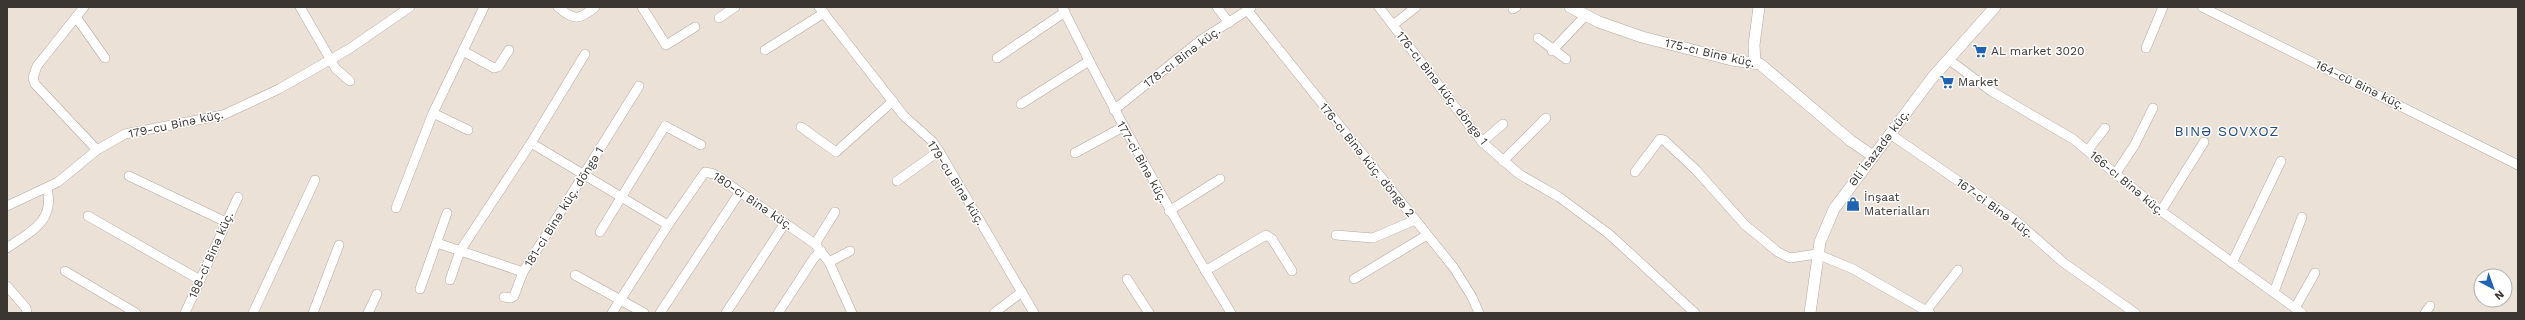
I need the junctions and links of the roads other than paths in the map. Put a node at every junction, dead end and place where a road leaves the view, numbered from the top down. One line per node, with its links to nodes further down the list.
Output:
1 (84, 7): 21 (street)
2 (300, 7): 37 (street)
3 (410, 7): 37 (street, 179-cu Binə küç.)
4 (484, 7): 31 (street)
5 (558, 7): 6 (street)
6 (595, 7)
7 (642, 7): 25 (street)
8 (735, 7): 22 (street)
9 (1216, 7): 23 (street)
10 (1379, 7): 24 (street, 176-cı Binə küç. döngə 1)
11 (1416, 7): 24 (street)
12 (1570, 7): 20 (street, 175-cı Binə küç.)
13 (1759, 7): 39 (street)
14 (1995, 7): 36 (street, Əli İsazadə küç.)
15 (2163, 7): 27 (street)
16 (2202, 7): 65 (street, 164-cü Binə küç.)
17 (1250, 9): 23 (street, 178-cı Binə küç.); 85 (street, 176-cı Binə küç. döngə 2)
18 (821, 10): 29 (street); 42 (street, 179-cu Binə küç.)
19 (1064, 10): 34 (street); 38 (street, 177-ci Binə küç.)
20 (1586, 16): 30 (street); 39 (street, 175-cı Binə küç.)
21 (76, 17): 33 (street); 58 (street)
22 (719, 18)
23 (1229, 23): 45 (street, 178-cı Binə küç.)
24 (1394, 25): 54 (street, 176-cı Binə küç. döngə 1)
25 (695, 27)
26 (1538, 38): 30 (street)
27 (2146, 48)
28 (509, 50): 31 (street)
29 (765, 50)
30 (1552, 50): 35 (street)
31 (463, 51): 46 (street)
32 (585, 54): 56 (street)
33 (105, 58)
34 (997, 58)
35 (1566, 59)
36 (1948, 59): 53 (street, Əli İsazadə küç.); 59 (street, 166-cı Binə küç.)
37 (331, 60): 40 (street); 58 (street, 179-cu Binə küç.)
38 (1089, 61): 43 (street); 45 (street, 177-ci Binə küç.)
39 (1755, 62): 62 (street, 175-cı Binə küç.)
40 (350, 81)
41 (639, 86): 68 (street, 181-ci Binə küç. döngə 1)
42 (893, 101): 49 (street); 60 (street, 179-cu Binə küç.)
43 (1021, 104)
44 (2153, 108): 67 (street)
45 (1114, 110): 50 (street, 177-ci Binə küç.)
46 (433, 113): 52 (street); 78 (street)
47 (1546, 118): 63 (street)
48 (1503, 124): 54 (street)
49 (801, 127)
50 (1123, 127): 61 (street); 79 (street, 177-ci Binə küç.)
51 (2105, 128): 59 (street)
52 (468, 130)
53 (1890, 134): 62 (street, Əli İsazadə küç.); 140 (street, 167-ci Binə küç.)
54 (1482, 142): 63 (street, 176-cı Binə küç. döngə 1)
55 (2204, 142): 80 (street)
56 (531, 143): 68 (street); 96 (street)
57 (701, 145): 76 (street)
58 (97, 150): 73 (street, 179-cu Binə küç.)
59 (2088, 150): 67 (street, 166-cı Binə küç.)
60 (939, 151): 72 (street); 114 (street, 179-cu Binə küç.)
61 (1075, 153)
62 (1873, 156): 98 (street, Əli İsazadə küç.)
63 (1503, 161): 138 (street, 176-cı Binə küç. döngə 1)
64 (2281, 161): 100 (street)
65 (2518, 165)
66 (1635, 172): 98 (street)
67 (2116, 173): 80 (street, 166-cı Binə küç.)
68 (584, 174): 76 (street); 105 (street, 181-ci Binə küç. döngə 1)
69 (129, 176): 86 (street)
70 (1220, 179): 79 (street)
71 (315, 180): 124 (street)
72 (897, 181)
73 (47, 188): 77 (street, 179-cu Binə küç.); 95 (street)
74 (740, 192): 87 (street, 180-cı Binə küç.); 88 (street, 180-cı Binə küç.); 129 (street)
75 (238, 197): 86 (street, 188-ci Binə küç.)
76 (622, 197): 88 (street); 89 (street)
77 (7, 206)
78 (396, 208)
79 (1169, 211): 103 (street, 177-ci Binə küç.)
80 (2161, 211): 100 (street, 166-cı Binə küç.)
81 (835, 212): 94 (street)
82 (448, 213): 92 (street)
83 (88, 216): 110 (street)
84 (2302, 217): 115 (street)
85 (1415, 220): 90 (street); 91 (street, 176-cı Binə küç. döngə 2)
86 (226, 222): 110 (street, 188-ci Binə küç.)
87 (785, 223): 94 (street, 180-cı Binə küç.); 130 (street)
88 (668, 225): 118 (street, 180-cı Binə küç.)
89 (600, 232)
90 (1336, 235)
91 (1427, 235): 109 (street); 137 (street, 176-cı Binə küç. döngə 2)
92 (437, 243): 96 (street, 181-ci Binə küç. döngə 1); 113 (street)
93 (339, 245): 125 (street)
94 (818, 247): 99 (street, 180-cı Binə küç.); 131 (street)
95 (7, 248)
96 (460, 251): 105 (street, 181-ci Binə küç. döngə 1); 111 (street)
97 (850, 251): 99 (street)
98 (1818, 254): 120 (street); 139 (street, Əli İsazadə küç.)
99 (829, 262): 132 (street, 180-cı Binə küç.)
100 (2232, 263): 115 (street, 166-cı Binə küç.)
101 (1958, 270): 120 (street)
102 (66, 271): 122 (street)
103 (1205, 271): 104 (street); 136 (street, 177-ci Binə küç.)
104 (1292, 271)
105 (523, 272): 117 (street)
106 (2315, 273): 119 (street)
107 (575, 275): 118 (street)
108 (1127, 279): 135 (street)
109 (1354, 279)
110 (200, 280): 123 (street, 188-ci Binə küç.)
111 (450, 280)
112 (7, 286): 121 (street)
113 (420, 289)
114 (1022, 292): 133 (street); 134 (street, 179-cu Binə küç.)
115 (2274, 292): 119 (street, 166-cı Binə küç.)
116 (377, 294): 126 (street)
117 (504, 297)
118 (621, 299): 127 (street, 180-cı Binə küç.); 128 (street)
119 (2299, 310)
120 (1928, 312)
121 (28, 313)
122 (136, 313)
123 (185, 313)
124 (254, 313)
125 (312, 313)
126 (368, 313)
127 (612, 313)
128 (644, 313)
129 (660, 313)
130 (726, 313)
131 (778, 313)
132 (852, 313)
133 (994, 313)
134 (1034, 313)
135 (1149, 313)
136 (1231, 313)
137 (1479, 313)
138 (1695, 313)
139 (1810, 313)
140 (2135, 313)

